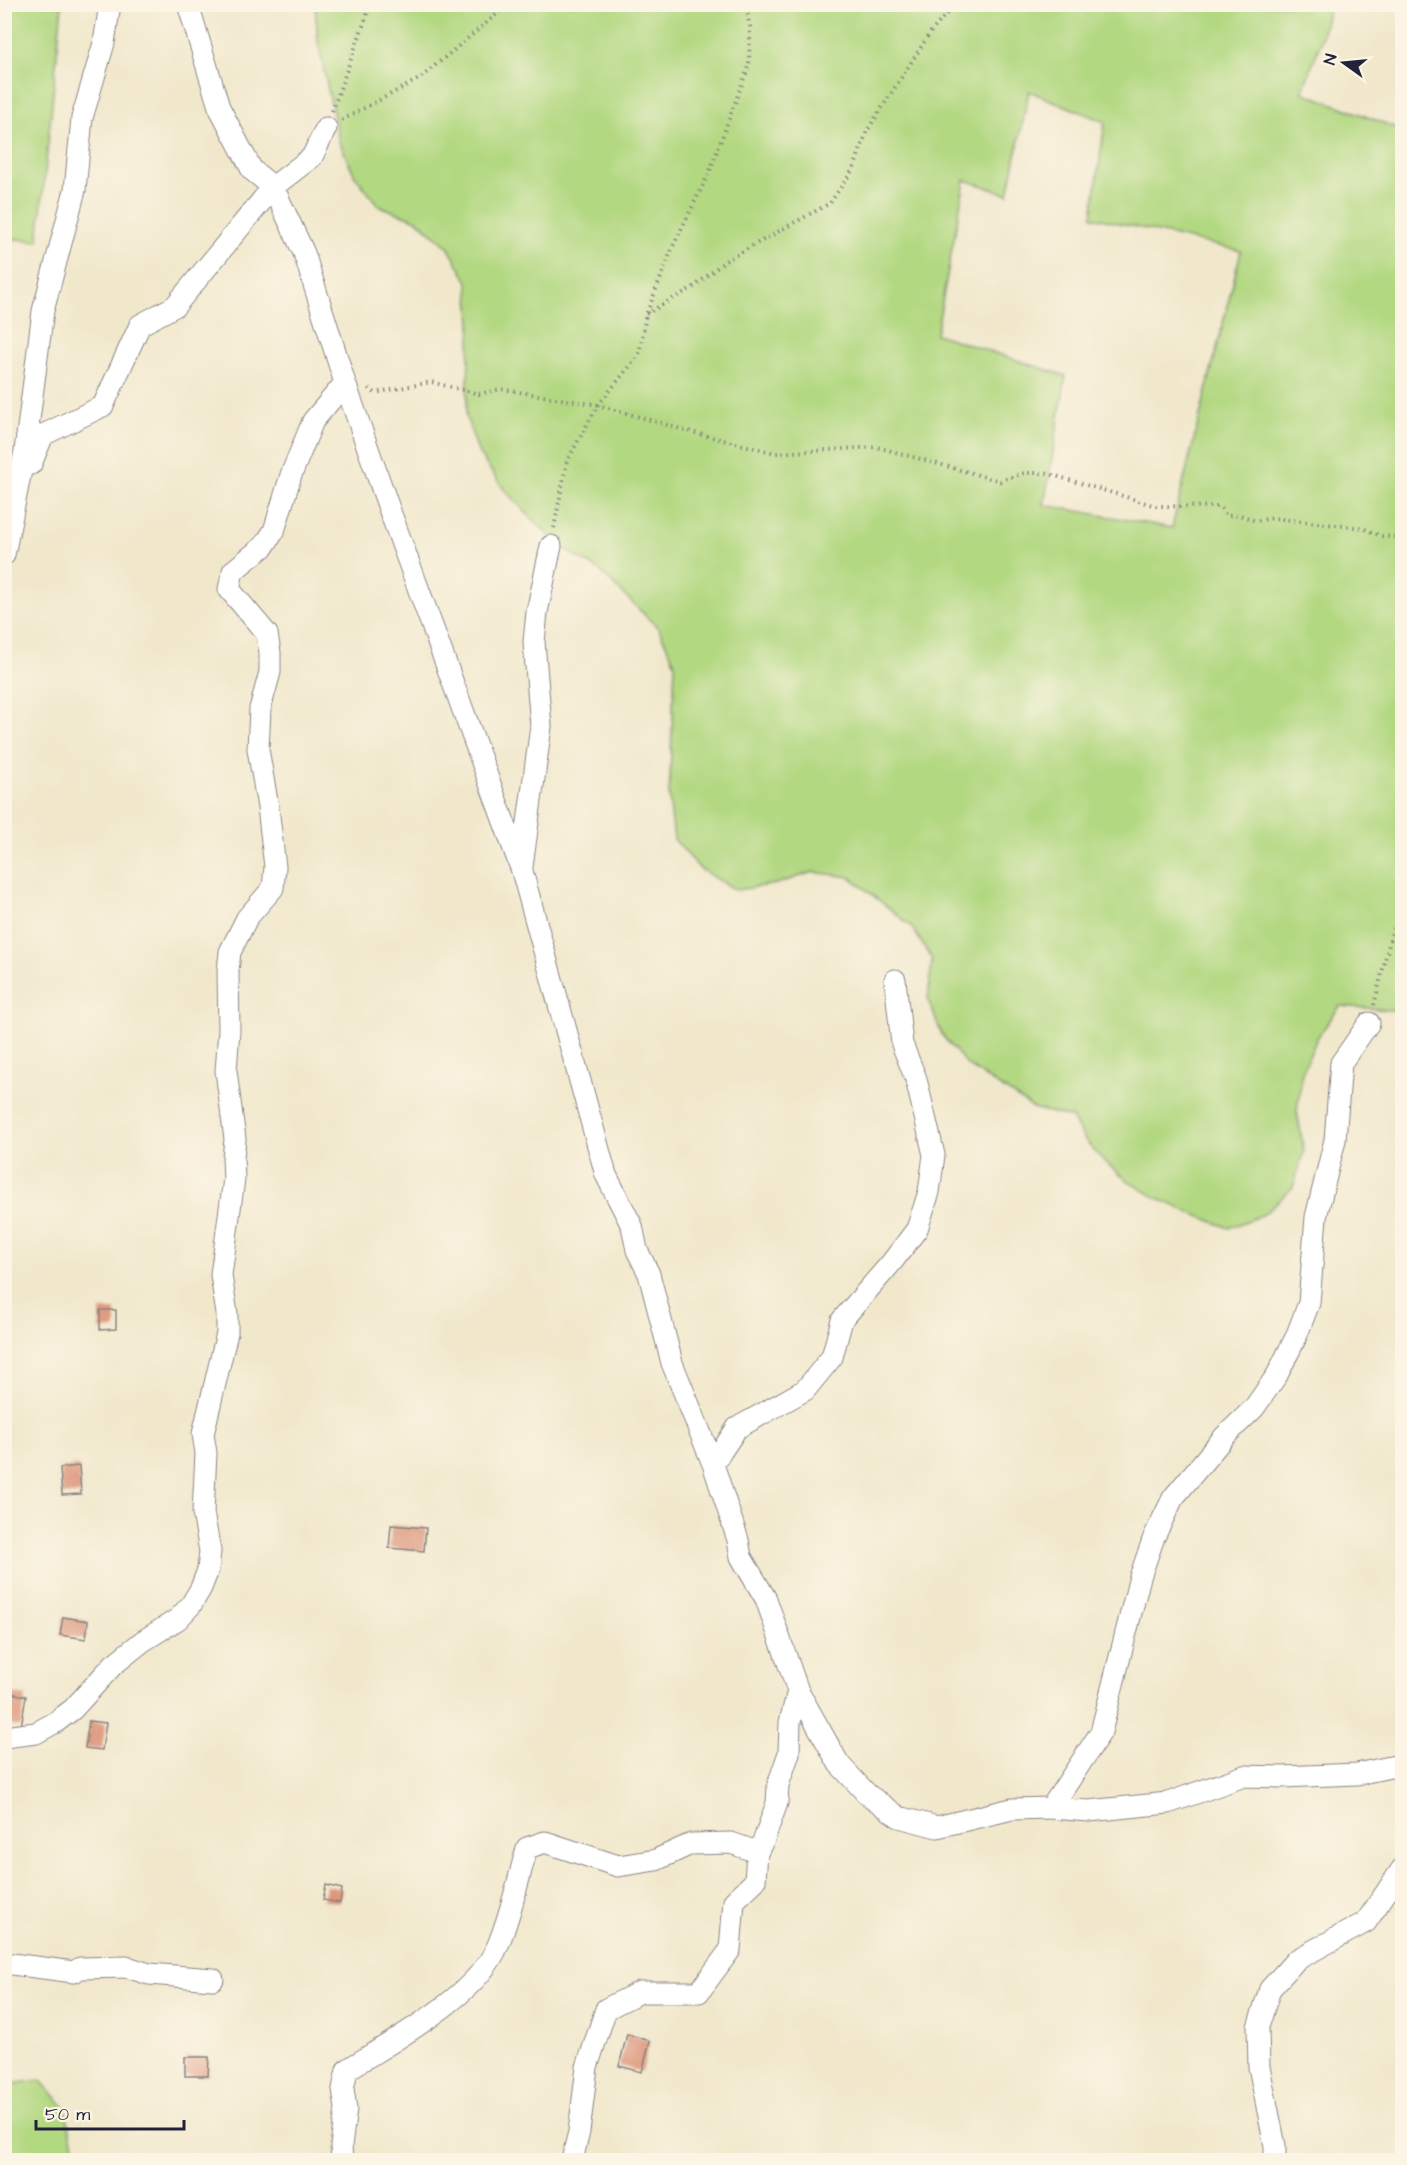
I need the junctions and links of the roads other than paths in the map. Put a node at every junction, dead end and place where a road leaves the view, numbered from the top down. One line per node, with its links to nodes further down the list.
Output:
1 (110, 4): 6 (street)
2 (188, 4): 4 (street)
3 (326, 128): 4 (street)
4 (273, 188): 5 (street); 6 (street)
5 (345, 383): 9 (street); 14 (street)
6 (21, 471): 8 (street)
7 (551, 546): 9 (street)
8 (4, 555)
9 (522, 871): 12 (street)
10 (895, 980): 12 (street)
11 (1369, 1023): 16 (street)
12 (713, 1464): 13 (street)
13 (798, 1691): 16 (street); 17 (street)
14 (4, 1737)
15 (1402, 1769): 16 (street)
16 (1051, 1808)
17 (757, 1852): 21 (street); 22 (street)
18 (1402, 1869): 23 (street)
19 (4, 1963): 20 (street)
20 (213, 1979)
21 (342, 2160)
22 (572, 2160)
23 (1275, 2160)

